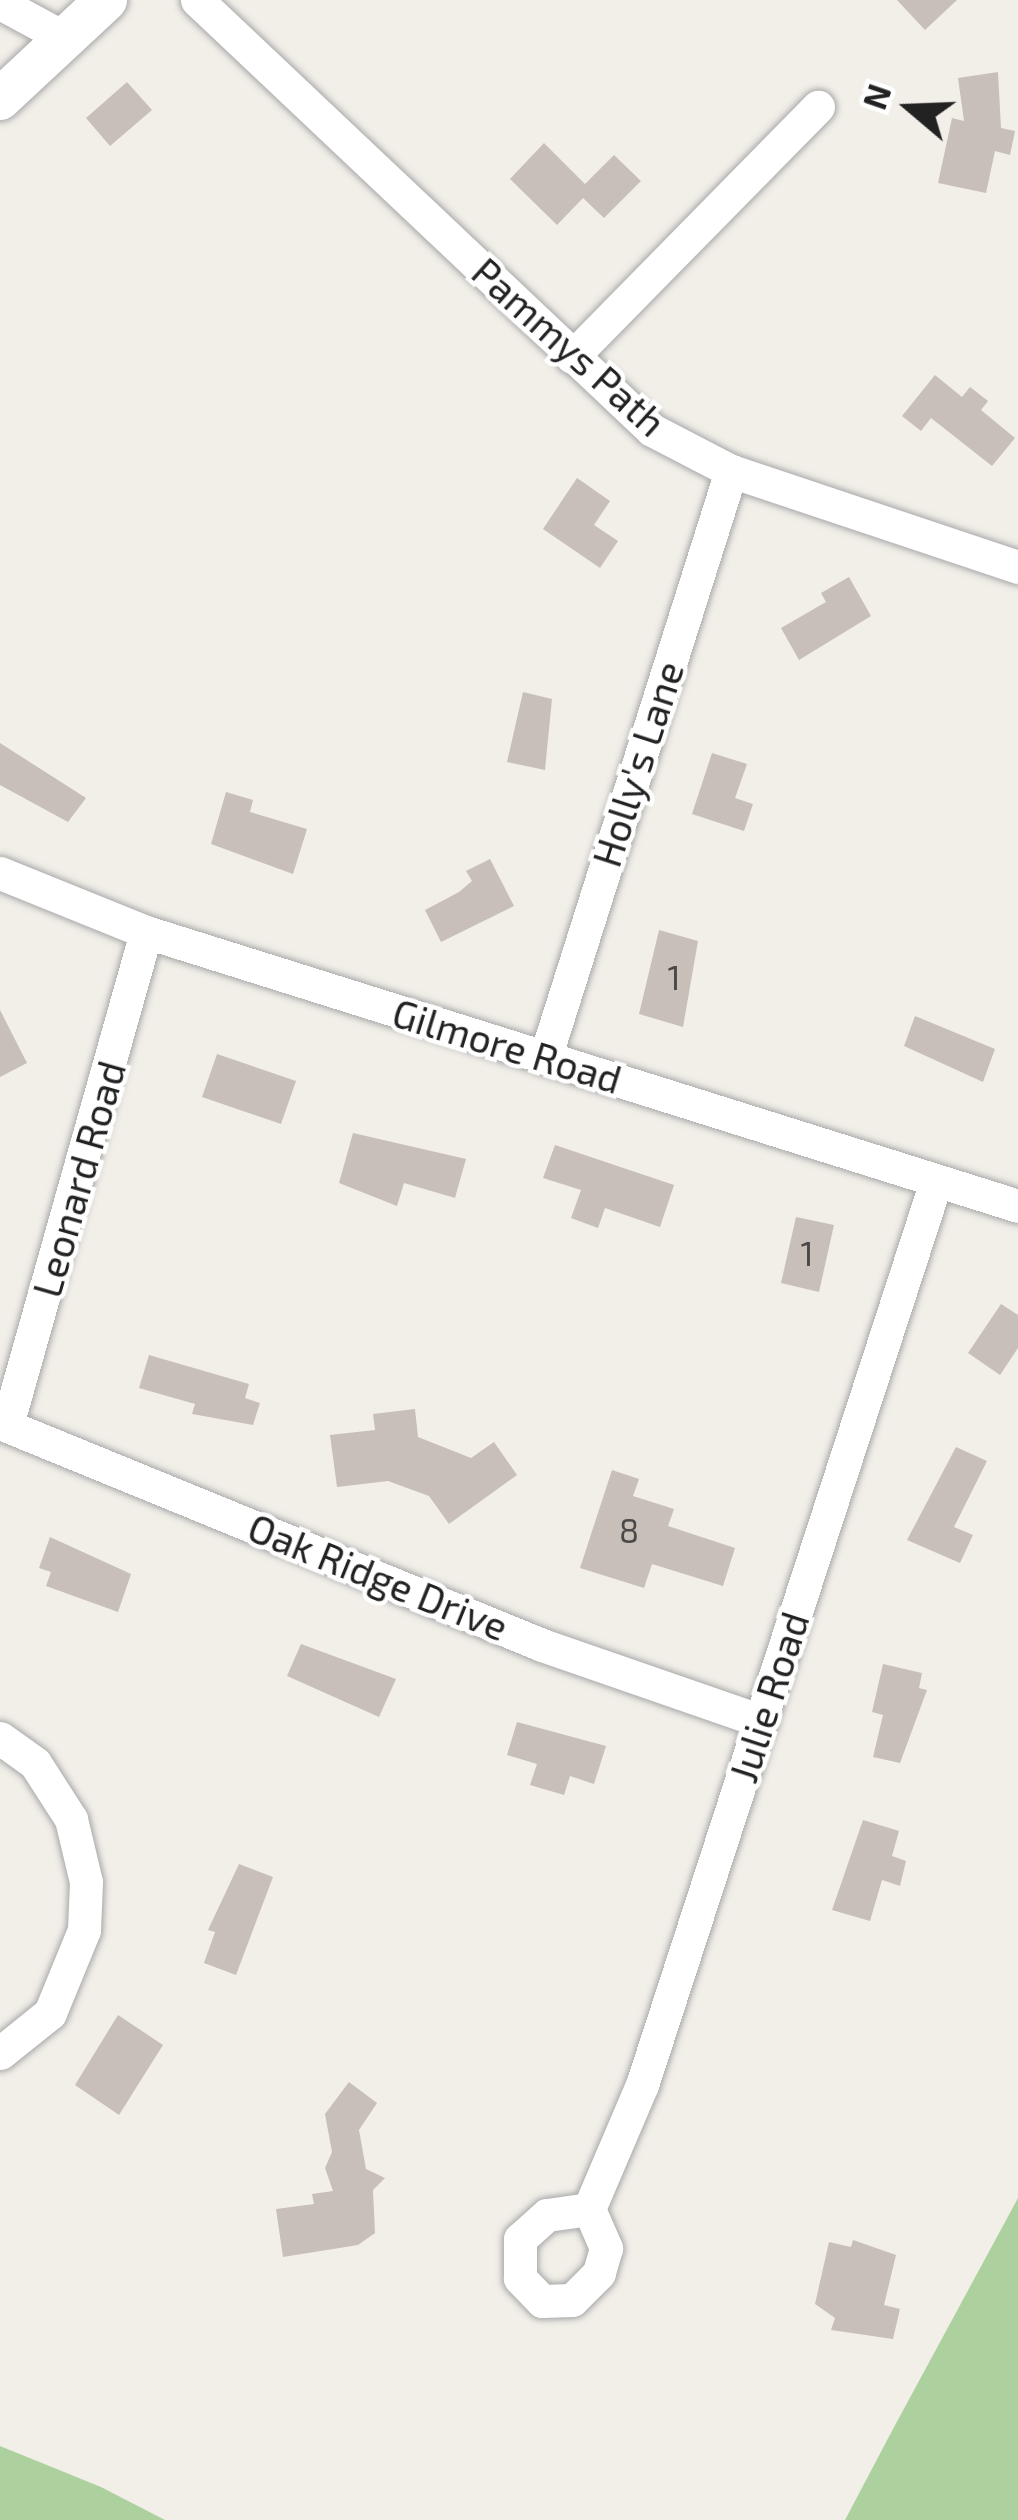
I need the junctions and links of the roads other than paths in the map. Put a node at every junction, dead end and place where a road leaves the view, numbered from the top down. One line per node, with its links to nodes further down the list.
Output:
1 (106, 0): 4 (street)
2 (197, 0): 7 (street, Pammys Path)
3 (0, 2): 4 (street)
4 (63, 37): 5 (street)
5 (0, 99)
6 (818, 107): 7 (street)
7 (572, 357): 8 (street, Pammys Path)
8 (731, 471): 9 (street, Pammys Path); 12 (street, Holly's Lane)
9 (1018, 567)
10 (0, 873): 11 (street, Gilmore Road)
11 (146, 932): 12 (street, Gilmore Road); 15 (street, Leonard Road)
12 (545, 1058): 13 (street, Gilmore Road)
13 (936, 1181): 14 (street, Gilmore Road); 16 (street, Julie Road)
14 (1018, 1206)
15 (4, 1424): 16 (street, Oak Ridge Drive)
16 (761, 1721): 19 (street, Julie Road)
17 (0, 1738): 18 (street)
18 (0, 2054)
19 (590, 2209)

